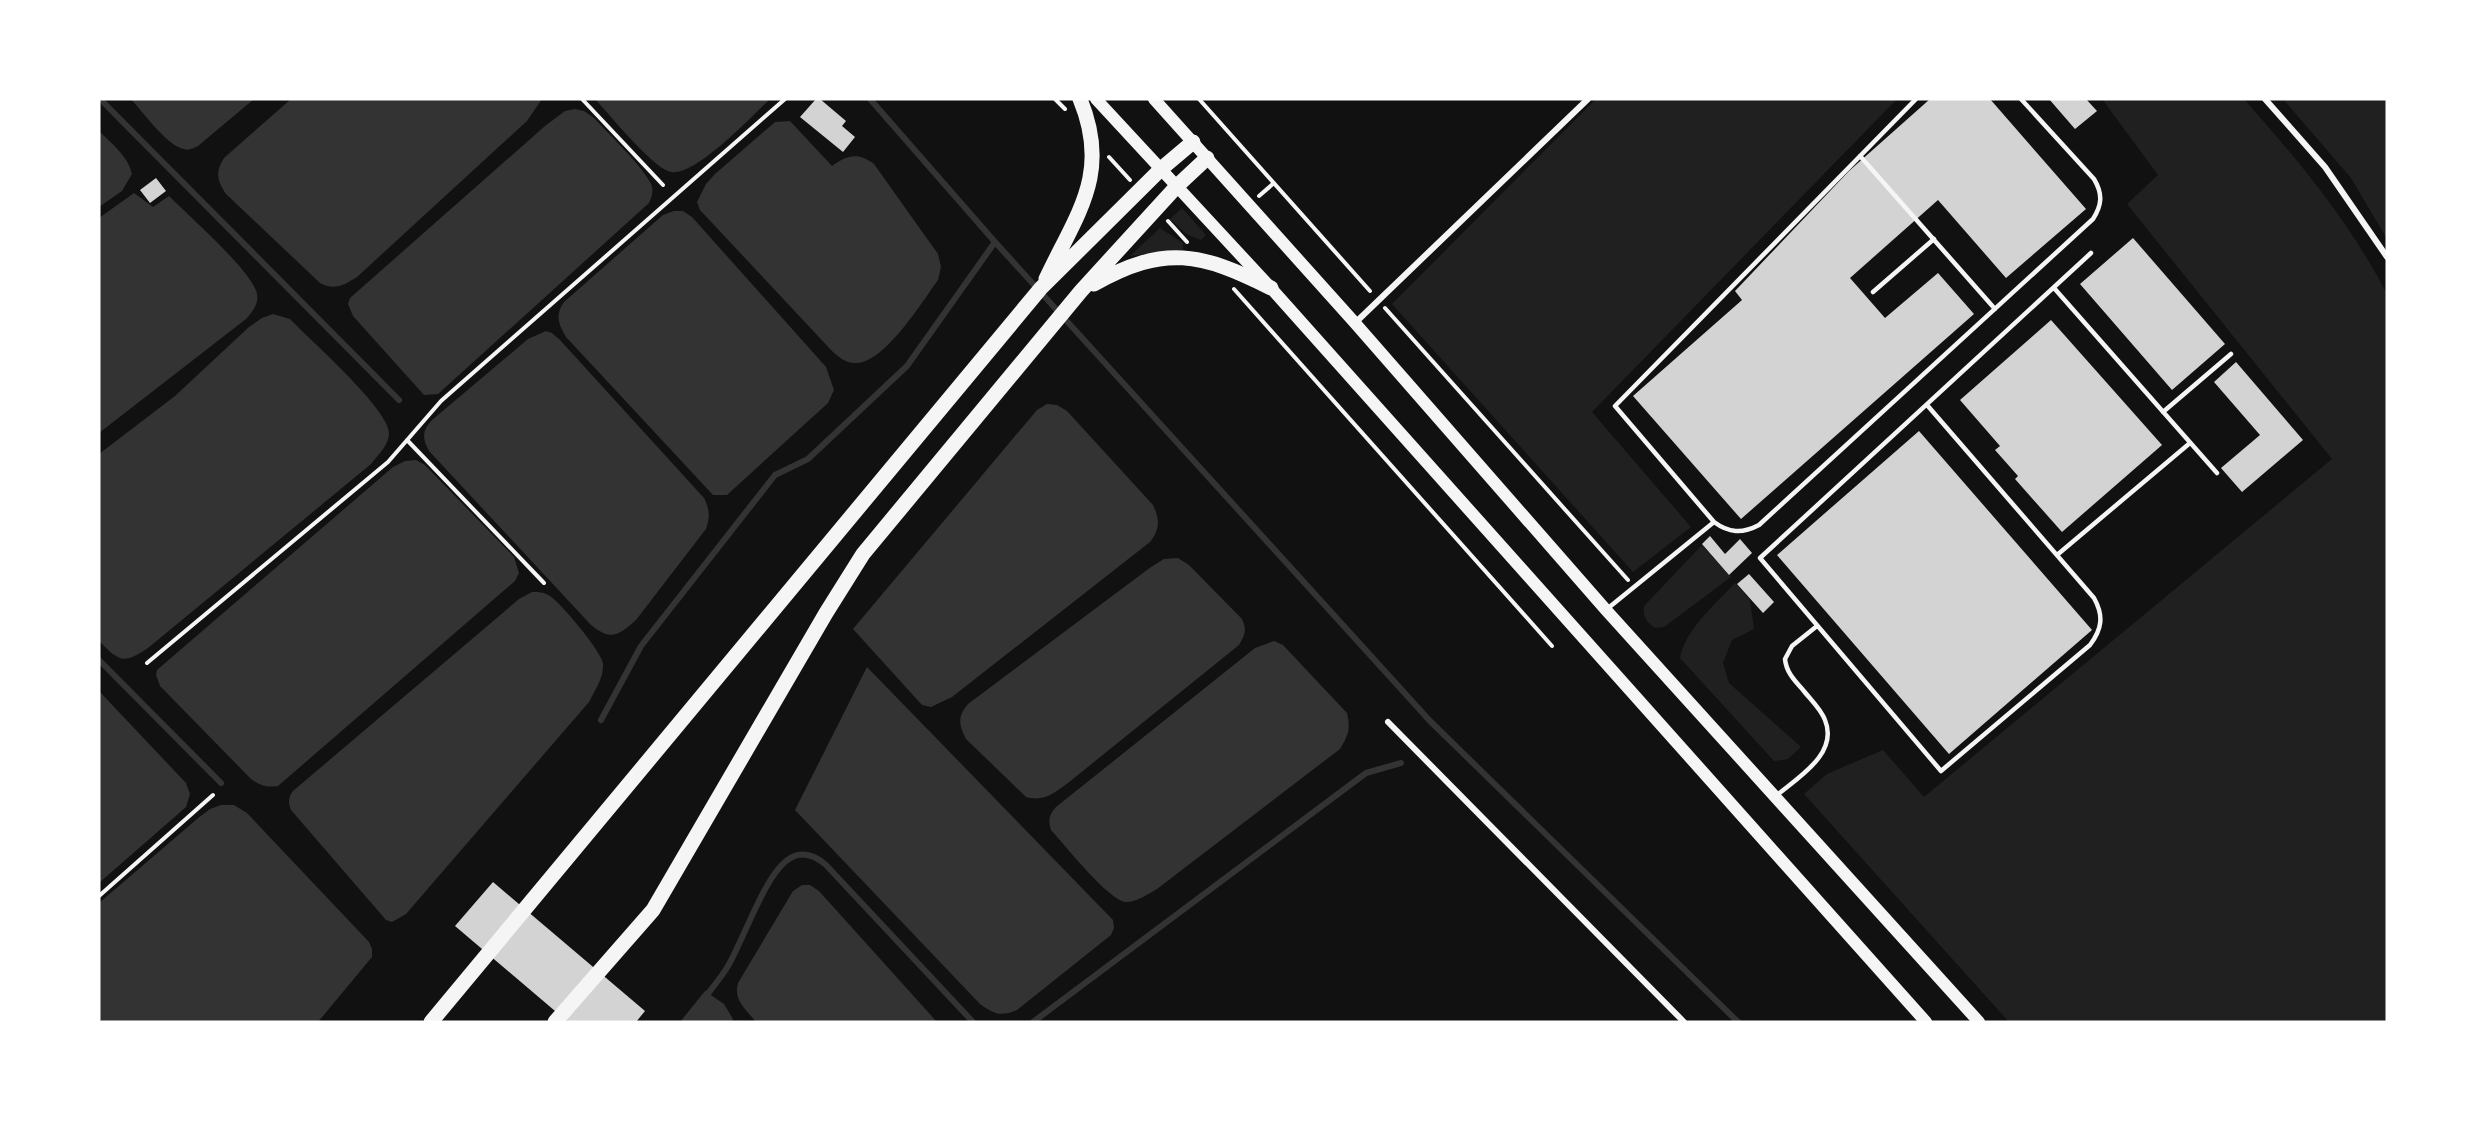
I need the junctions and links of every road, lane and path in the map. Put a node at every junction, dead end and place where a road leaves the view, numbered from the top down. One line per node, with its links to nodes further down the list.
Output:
1 (582, 99): 16 (path)
2 (785, 99): 34 (path)
3 (1080, 99): 23 (highway)
4 (1096, 99): 14 (main road)
5 (1154, 99): 11 (main road)
6 (1199, 99): 15 (path)
7 (1588, 99): 28 (street)
8 (1916, 99): 12 (lane)
9 (2021, 99): 29 (lane)
10 (2265, 99): 21 (street)
11 (1193, 142): 13 (main road); 14 (highway)
12 (1860, 156): 19 (lane); 37 (lane)
13 (1207, 158): 17 (highway); 18 (main road)
14 (1161, 169): 17 (main road); 23 (highway)
15 (1274, 183): 18 (path); 28 (path)
16 (663, 185)
17 (1177, 186): 24 (main road); 26 (highway)
18 (1250, 205): 30 (main road)
19 (1934, 239): 27 (lane); 29 (lane)
20 (2091, 254): 25 (lane)
21 (2387, 257)
22 (1227, 284): 43 (path)
23 (1041, 288): 49 (highway)
24 (1271, 288): 26 (highway); 52 (main road)
25 (2054, 288): 32 (lane); 33 (lane)
26 (1081, 291): 50 (highway)
27 (1873, 292)
28 (1378, 300): 30 (street); 40 (path)
29 (1995, 309): 37 (lane)
30 (1355, 322): 41 (main road)
31 (2231, 354): 33 (lane)
32 (1927, 405): 38 (lane); 42 (lane)
33 (2163, 412): 35 (lane)
34 (407, 440): 39 (path); 44 (path)
35 (2190, 443): 36 (lane); 38 (lane)
36 (2217, 474)
37 (1714, 522): 40 (lane)
38 (2057, 555): 42 (lane)
39 (544, 583)
40 (1634, 587): 41 (lane)
41 (1606, 610): 47 (main road)
42 (1817, 626): 47 (lane)
43 (1552, 646)
44 (147, 663)
45 (1388, 722): 51 (street)
46 (213, 795): 48 (path)
47 (1775, 797): 53 (main road)
48 (99, 896)
49 (430, 1022)
50 (555, 1022)
51 (1684, 1022)
52 (1926, 1022)
53 (1979, 1022)

